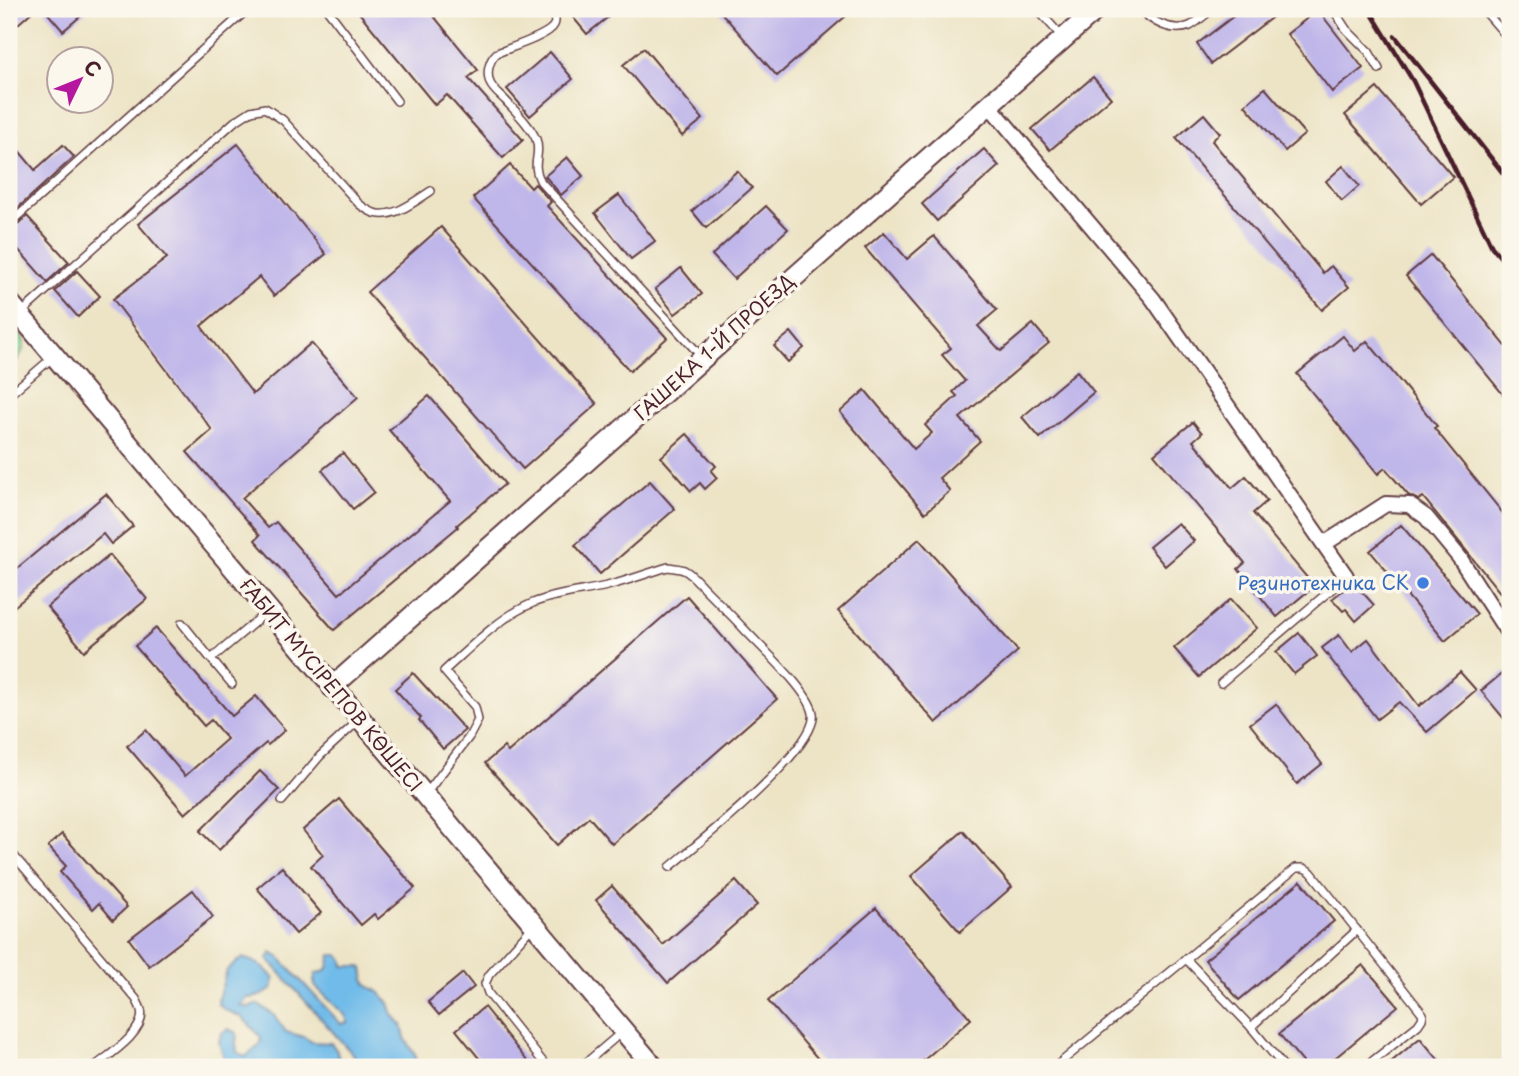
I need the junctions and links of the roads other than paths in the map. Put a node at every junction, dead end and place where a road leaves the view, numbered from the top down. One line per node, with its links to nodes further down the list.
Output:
1 (248, 9): 16 (lane)
2 (327, 9): 13 (lane)
3 (551, 9): 19 (lane)
4 (1037, 9): 10 (lane)
5 (1097, 9): 10 (main road, ГАШЕКА 1-Й ПРОЕЗД)
6 (1140, 9): 7 (lane)
7 (1213, 9)
8 (1333, 9): 12 (lane)
9 (1483, 9): 11 (lane)
10 (1064, 38): 14 (main road, ГАШЕКА 1-Й ПРОЕЗД)
11 (1510, 40)
12 (1379, 69)
13 (397, 101)
14 (989, 105): 19 (main road, ГАШЕКА 1-Й ПРОЕЗД); 21 (street)
15 (431, 191): 17 (lane)
16 (9, 224)
17 (14, 308): 18 (main road, ҒАБИТ МҮСІРЕПОВ КӨШЕСІ)
18 (55, 356): 20 (lane); 23 (main road, ҒАБИТ МҮСІРЕПОВ КӨШЕСІ)
19 (703, 358): 29 (main road, ГАШЕКА 1-Й ПРОЕЗД)
20 (9, 395)
21 (1324, 544): 22 (street); 25 (street)
22 (1346, 576): 27 (lane)
23 (268, 610): 26 (lane); 29 (main road, ҒАБИТ МҮСІРЕПОВ КӨШЕСІ)
24 (181, 623): 26 (lane)
25 (1510, 635)
26 (211, 659): 28 (lane)
27 (1222, 683)
28 (232, 684)
29 (332, 687): 30 (main road, ҒАБИТ МҮСІРЕПОВ КӨШЕСІ)
30 (360, 719): 31 (main road, ҒАБИТ МҮСІРЕПОВ КӨШЕСІ); 32 (lane)
31 (425, 796): 34 (lane); 35 (main road, ҒАБИТ МҮСІРЕПОВ КӨШЕСІ)
32 (282, 801)
33 (9, 850): 40 (lane)
34 (670, 867)
35 (534, 925): 39 (main road, ҒАБИТ МҮСІРЕПОВ КӨШЕСІ); 41 (lane)
36 (1356, 930): 37 (lane); 38 (lane); 46 (lane)
37 (1186, 959): 38 (lane); 44 (lane)
38 (1251, 1027): 45 (lane)
39 (623, 1031): 42 (lane); 43 (main road, ҒАБИТ МҮСІРЕПОВ КӨШЕСІ)
40 (94, 1067)
41 (547, 1067)
42 (581, 1067)
43 (654, 1067)
44 (1055, 1067)
45 (1284, 1067)
46 (1365, 1067)

